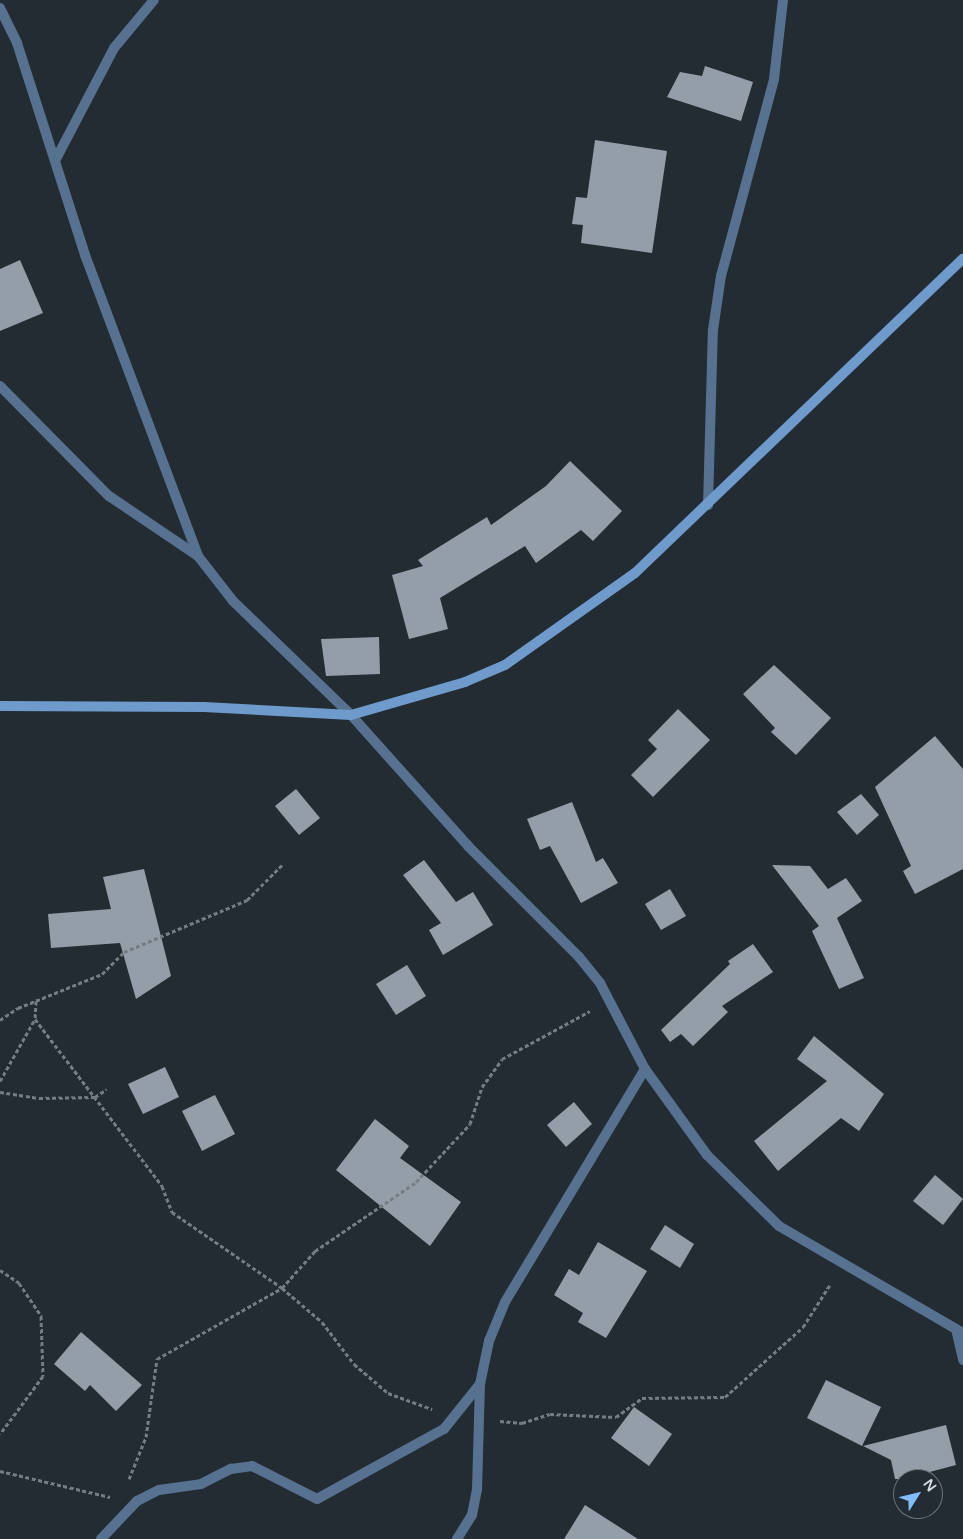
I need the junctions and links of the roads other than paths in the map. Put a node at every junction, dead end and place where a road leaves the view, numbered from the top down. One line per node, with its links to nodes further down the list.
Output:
1 (154, 0): 4 (street)
2 (783, 0): 7 (street)
3 (0, 8): 4 (street)
4 (56, 159): 8 (street)
5 (963, 258): 7 (street)
6 (0, 386): 8 (street)
7 (708, 506): 10 (street)
8 (198, 556): 10 (street)
9 (0, 706): 10 (street)
10 (351, 715): 11 (street)
11 (645, 1069): 12 (street); 14 (street)
12 (959, 1331): 13 (street)
13 (963, 1360)
14 (480, 1384): 15 (street); 16 (street)
15 (101, 1539)
16 (457, 1539)

